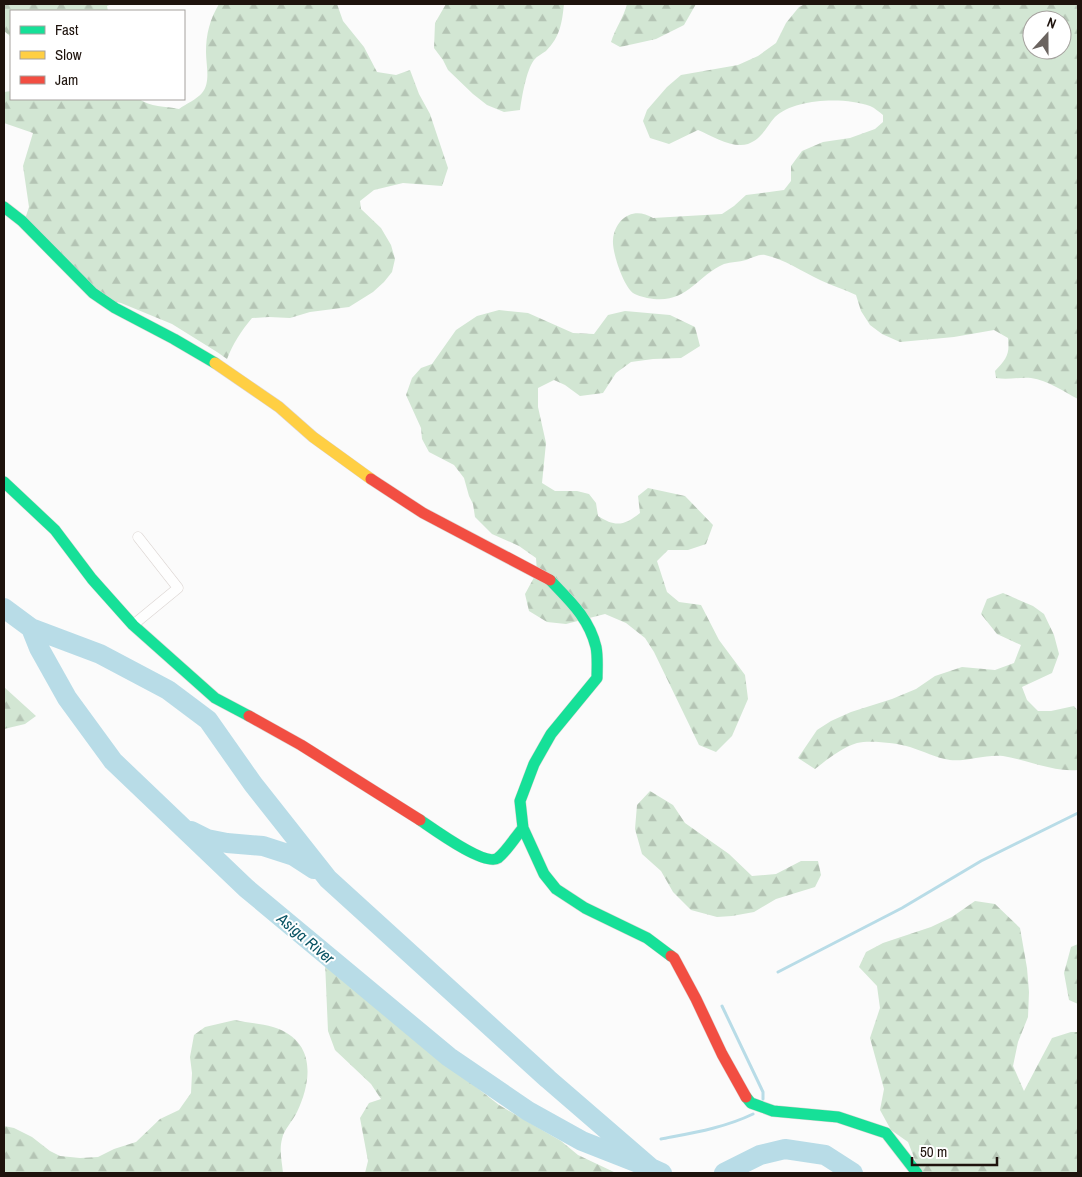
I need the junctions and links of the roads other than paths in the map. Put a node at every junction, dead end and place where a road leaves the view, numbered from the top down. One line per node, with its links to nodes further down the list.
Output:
1 (4, 207): 5 (street)
2 (4, 482): 4 (street)
3 (138, 537): 4 (street)
4 (133, 625): 5 (street)
5 (523, 828): 6 (street)
6 (917, 1173)

